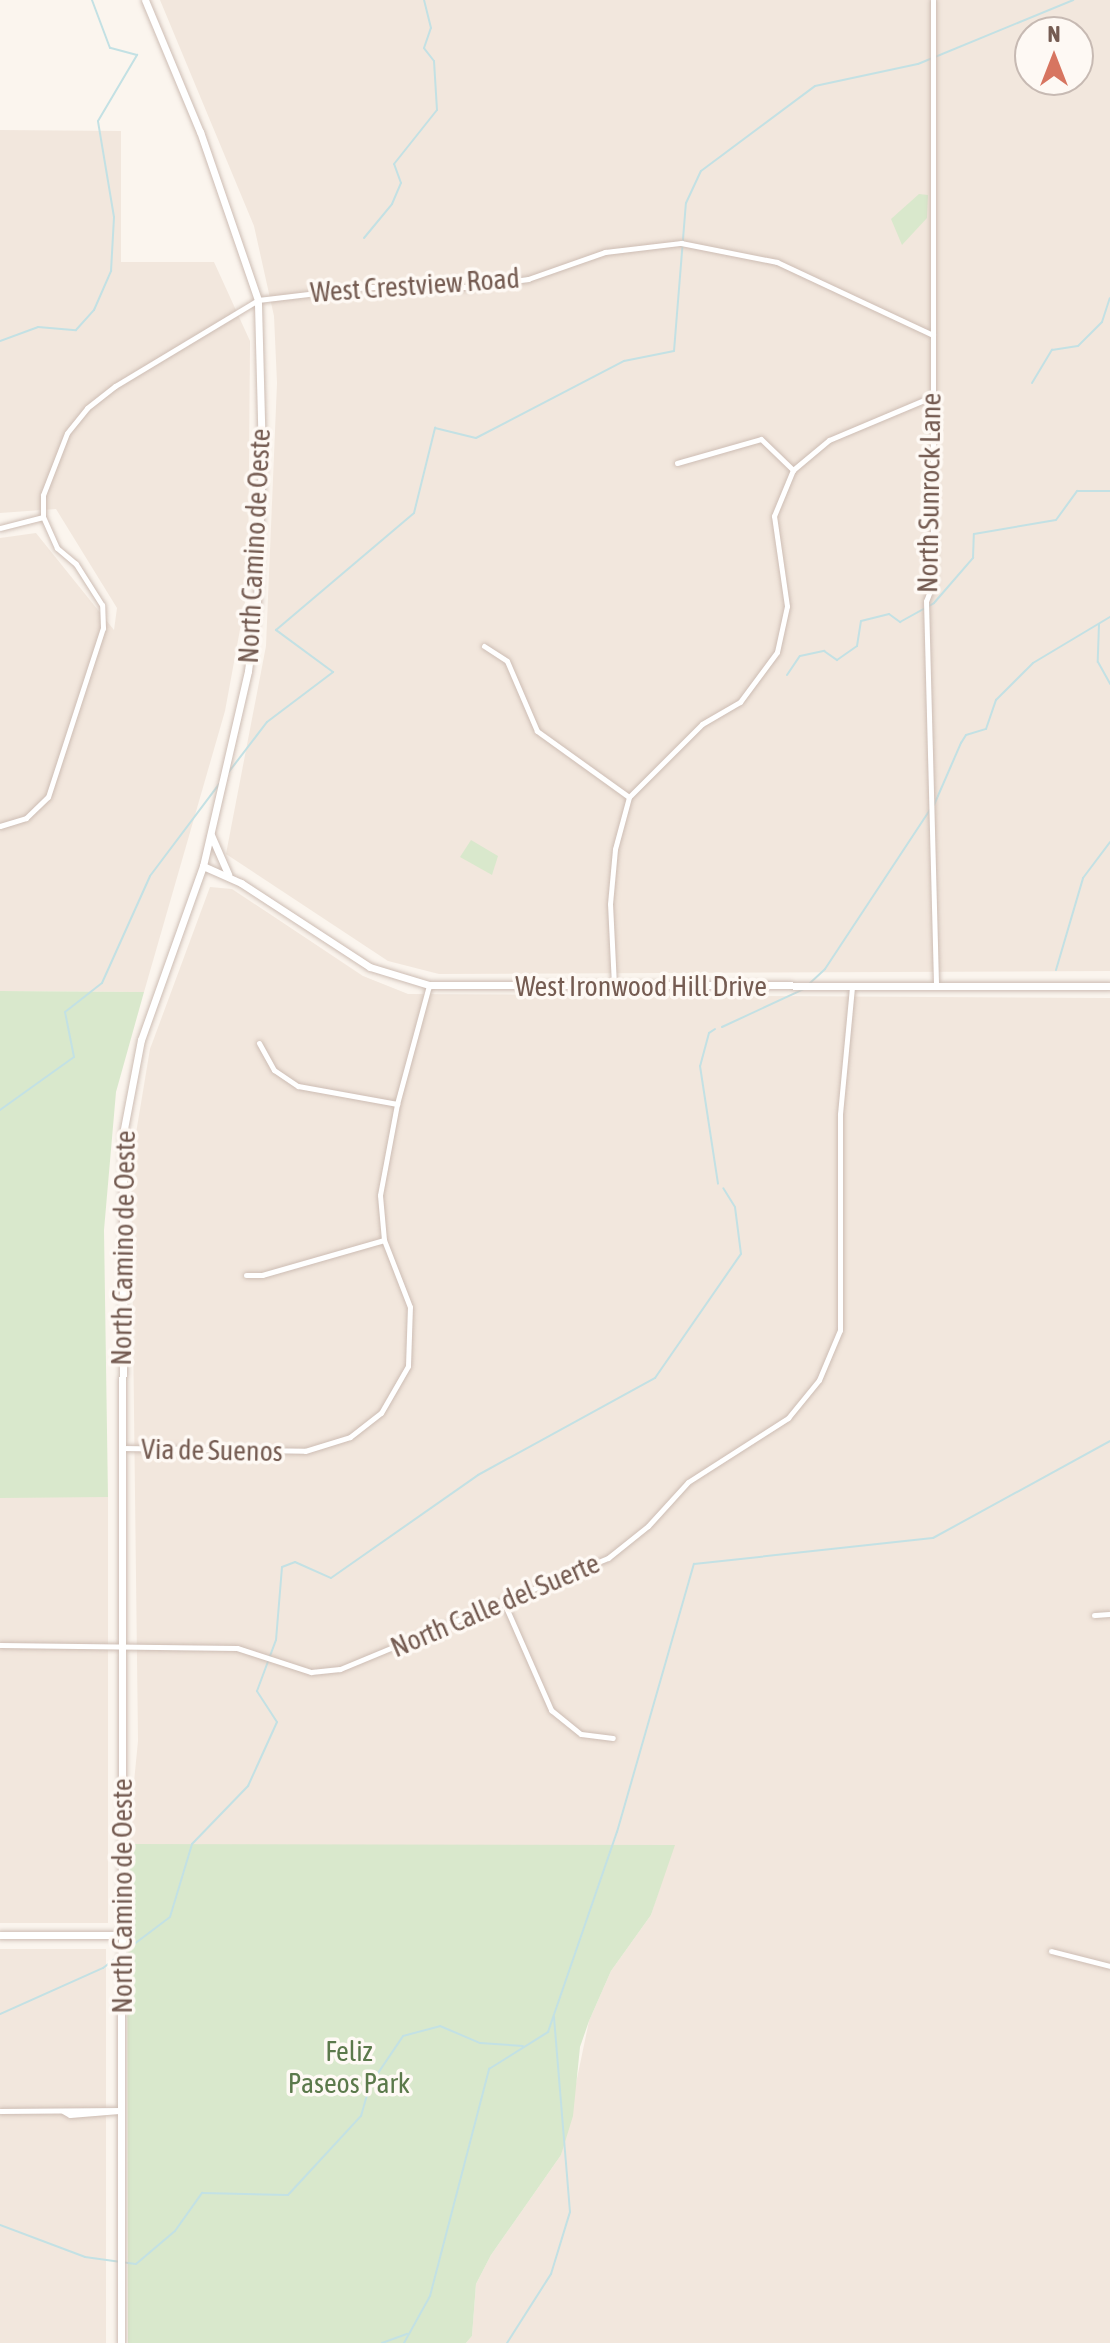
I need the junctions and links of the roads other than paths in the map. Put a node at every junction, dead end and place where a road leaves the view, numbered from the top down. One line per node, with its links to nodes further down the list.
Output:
1 (145, 0): 3 (street, North Camino de Oeste)
2 (933, 0): 4 (street, North Sunrock Lane)
3 (258, 300): 4 (street, West Crestview Road); 8 (street); 13 (street, North Camino de Oeste)
4 (933, 335): 5 (street, North Sunrock Lane)
5 (930, 398): 7 (street); 19 (street, North Sunrock Lane)
6 (677, 463): 7 (street)
7 (793, 470): 11 (street)
8 (43, 517): 9 (street); 12 (street)
9 (0, 528)
10 (484, 646): 11 (street)
11 (629, 797): 17 (street)
12 (0, 826)
13 (210, 832): 14 (street, North Camino de Oeste); 15 (street)
14 (203, 866): 15 (street, West Ironwood Hill Drive); 25 (street, North Camino de Oeste)
15 (233, 879): 16 (street, West Ironwood Hill Drive)
16 (429, 985): 17 (street, West Ironwood Hill Drive); 22 (street, Via de Suenos)
17 (614, 986): 18 (street, West Ironwood Hill Drive)
18 (852, 986): 19 (street, West Ironwood Hill Drive); 26 (street, North Calle del Suerte)
19 (936, 986): 20 (street, West Ironwood Hill Drive)
20 (1110, 986)
21 (259, 1043): 22 (street)
22 (397, 1104): 23 (street, Via de Suenos)
23 (384, 1240): 24 (street); 25 (street, Via de Suenos)
24 (246, 1275)
25 (120, 1448): 30 (street, North Camino de Oeste)
26 (505, 1605): 30 (street, North Calle del Suerte); 31 (street)
27 (1110, 1614): 28 (street)
28 (1094, 1615)
29 (0, 1645): 30 (street, North Calle del Suerte)
30 (118, 1647): 33 (street, North Camino de Oeste)
31 (613, 1738)
32 (0, 1935): 33 (street)
33 (123, 1935): 36 (street, North Camino de Oeste)
34 (1051, 1951): 35 (street)
35 (1110, 1966)
36 (122, 2110): 37 (street); 38 (street, North Camino de Oeste)
37 (0, 2111)
38 (121, 2343)

